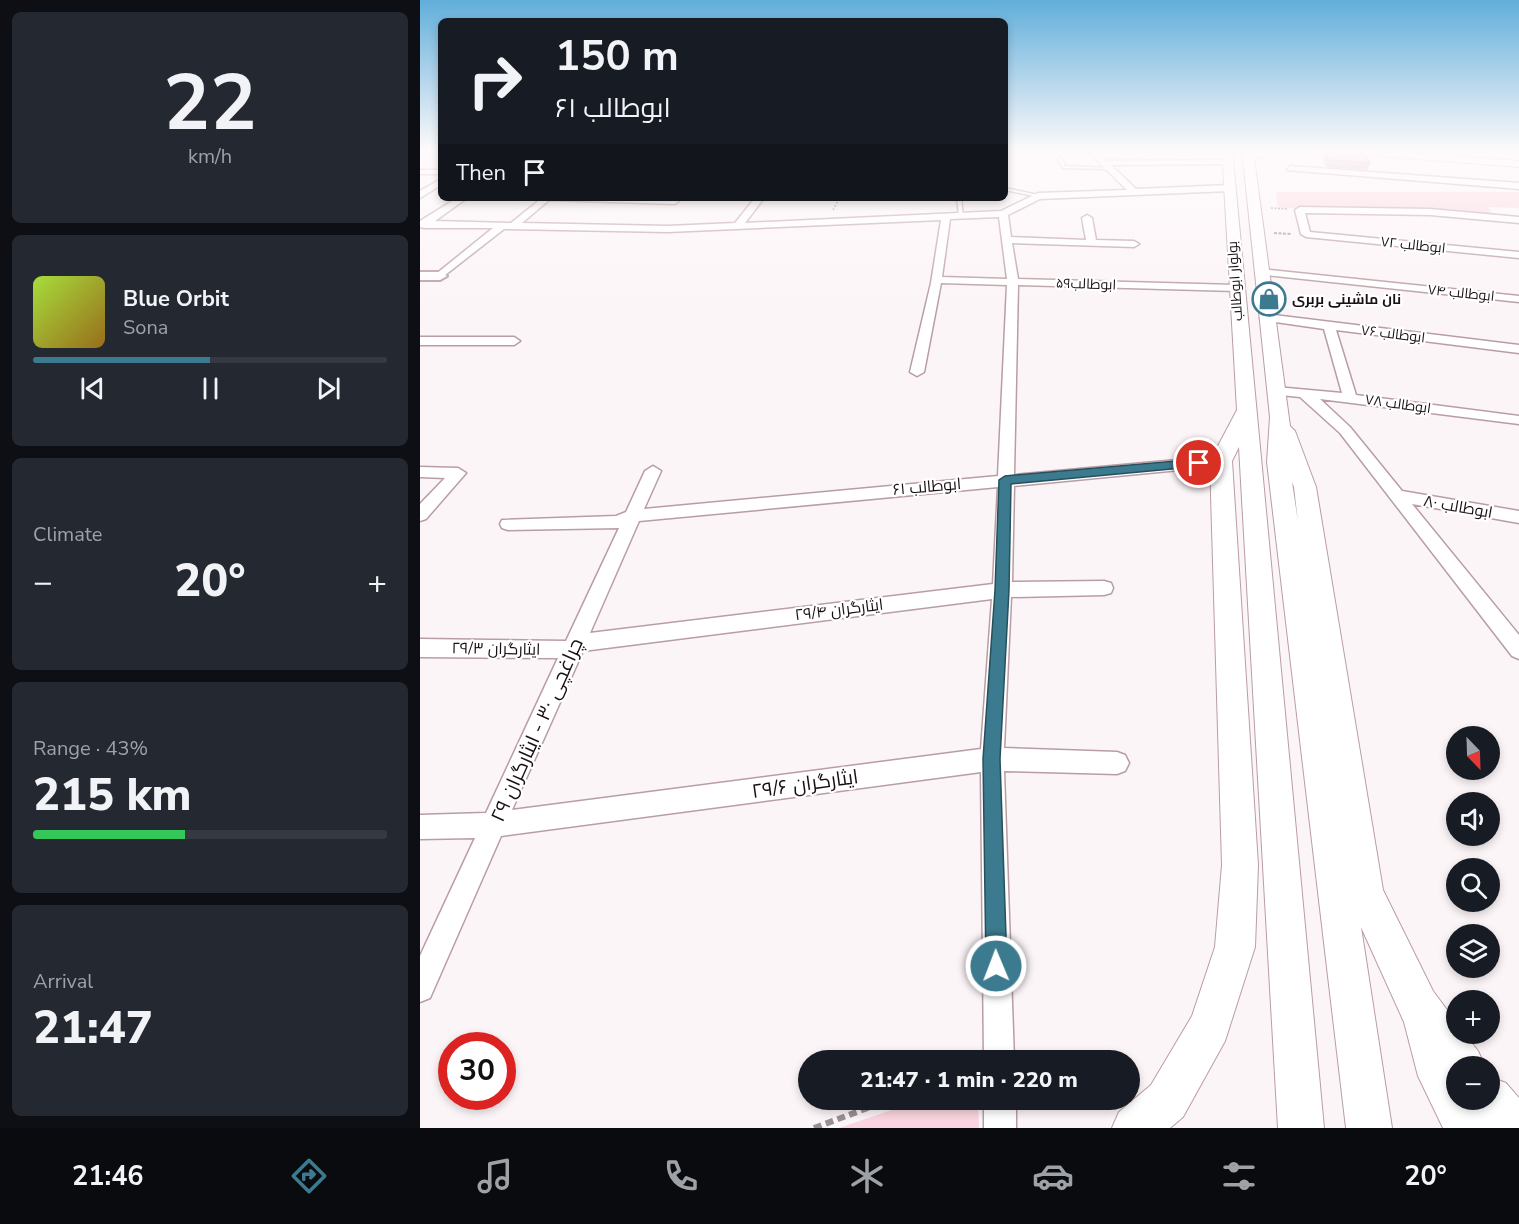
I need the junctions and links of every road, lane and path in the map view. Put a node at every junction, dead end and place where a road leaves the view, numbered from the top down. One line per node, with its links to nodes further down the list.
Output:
1 (457, 202): 19 (street)
2 (543, 202): 20 (street)
3 (675, 202): 10 (street)
4 (757, 202): 21 (street)
5 (959, 202): 14 (lane)
6 (1026, 202): 12 (street)
7 (1230, 202): 9 (main road, بولوار ابوطالب)
8 (1252, 202): 17 (main road, بولوار ابوطالب)
9 (1231, 209): 17 (main road); 33 (main road, بولوار ابوطالب)
10 (669, 210)
11 (1300, 210): 17 (path); 18 (street); 23 (street)
12 (1004, 214): 14 (street); 24 (street)
13 (946, 216): 14 (street); 21 (street); 31 (street)
14 (962, 216)
15 (1087, 218): 25 (street)
16 (663, 219): 22 (street)
17 (1254, 220): 23 (path); 28 (main road, بولوار ابوطالب)
18 (1519, 220)
19 (422, 225): 20 (street)
20 (508, 225): 22 (street); 30 (street)
21 (737, 227): 22 (street)
22 (657, 228)
23 (1306, 234): 27 (street, ابوطالب ۷۲)
24 (1007, 240): 25 (street); 32 (street)
25 (1092, 243): 26 (street)
26 (1134, 244)
27 (1519, 255)
28 (1261, 272): 34 (street, ابوطالب ۷۴); 35 (main road, بولوار ابوطالب)
29 (420, 276): 30 (street)
30 (440, 276)
31 (937, 280): 32 (street, ابوطالب۵۹); 40 (street)
32 (1012, 282): 33 (street, ابوطالب۵۹); 49 (street)
33 (1236, 288): 44 (main road, بولوار ابوطالب)
34 (1519, 299)
35 (1266, 318): 36 (street, ابوطالب ۷۶); 43 (main road, بولوار ابوطالب)
36 (1329, 326): 39 (street, ابوطالب ۷۶); 42 (street)
37 (420, 340): 38 (street)
38 (514, 341)
39 (1519, 349)
40 (917, 372)
41 (1305, 395): 42 (street, ابوطالب ۷۸); 43 (street, ابوطالب ۷۸); 50 (street)
42 (1350, 398): 45 (street, ابوطالب ۷۸)
43 (1278, 404): 65 (main road); 75 (main road)
44 (1245, 413): 46 (main road); 72 (main road, بولوار ابوطالب)
45 (1519, 420)
46 (1221, 461): 49 (street, ابوطالب ۶۱); 71 (main road)
47 (653, 471): 52 (street, چراغچی ۳۰ - ایثارگران ۲۹)
48 (420, 472): 51 (street)
49 (1005, 480): 52 (street, ابوطالب ۶۱); 56 (street)
50 (1397, 496): 53 (street, ابوطالب ۸۰); 59 (street)
51 (420, 515)
52 (633, 516): 54 (street, ابوطالب ۶۱); 57 (street, چراغچی ۳۰ - ایثارگران ۲۹)
53 (1519, 517)
54 (508, 524)
55 (1104, 588): 56 (street, ایثارگران ۲۹/۴)
56 (1002, 590): 57 (street, ایثارگران ۲۹/۴); 60 (street)
57 (574, 646): 58 (street, ایثارگران ۲۹/۳); 62 (street, چراغچی ۳۰ - ایثارگران ۲۹)
58 (420, 648)
59 (1519, 650)
60 (992, 759): 61 (street, ایثارگران ۲۹/۶); 62 (street, ایثارگران ۲۹/۶); 66 (street)
61 (1117, 763)
62 (494, 825): 63 (street, ایثارگران ۲۹/۶); 64 (street, چراغچی ۳۰ - ایثارگران ۲۹)
63 (420, 827)
64 (420, 988)
65 (1418, 1006): 67 (main road); 76 (main road)
66 (999, 1050)
67 (1456, 1056)
68 (862, 1110): 73 (path)
69 (1000, 1110): 74 (street)
70 (1499, 1110): 77 (main road)
71 (1154, 1119)
72 (1300, 1127)
73 (814, 1128)
74 (1000, 1128)
75 (1369, 1128)
76 (1468, 1128)
77 (1516, 1128)

